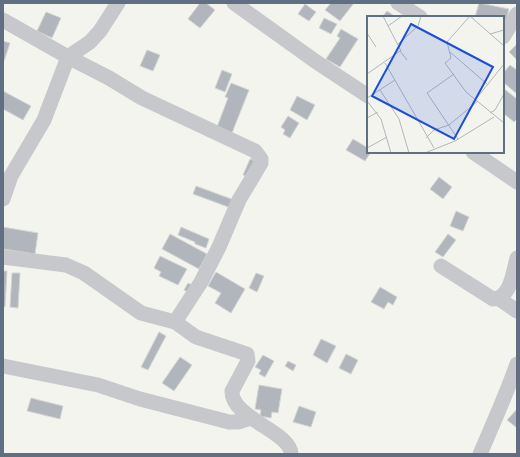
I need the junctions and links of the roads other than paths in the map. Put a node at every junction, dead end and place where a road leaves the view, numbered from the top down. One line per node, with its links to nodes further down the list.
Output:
1 (118, 3): 8 (street)
2 (234, 3): 9 (street)
3 (398, 3): 5 (street)
4 (517, 14): 7 (street)
5 (418, 16)
6 (3, 20): 8 (street)
7 (504, 35)
8 (68, 58): 12 (street); 18 (street)
9 (367, 95)
10 (474, 153): 11 (street)
11 (517, 182)
12 (3, 199)
13 (3, 257): 18 (street)
14 (517, 258): 16 (street)
15 (441, 266): 16 (street)
16 (498, 298): 17 (street)
17 (517, 311)
18 (175, 322): 21 (street)
19 (517, 364): 23 (street)
20 (3, 366): 21 (street)
21 (251, 418): 22 (street)
22 (291, 454)
23 (480, 454)

